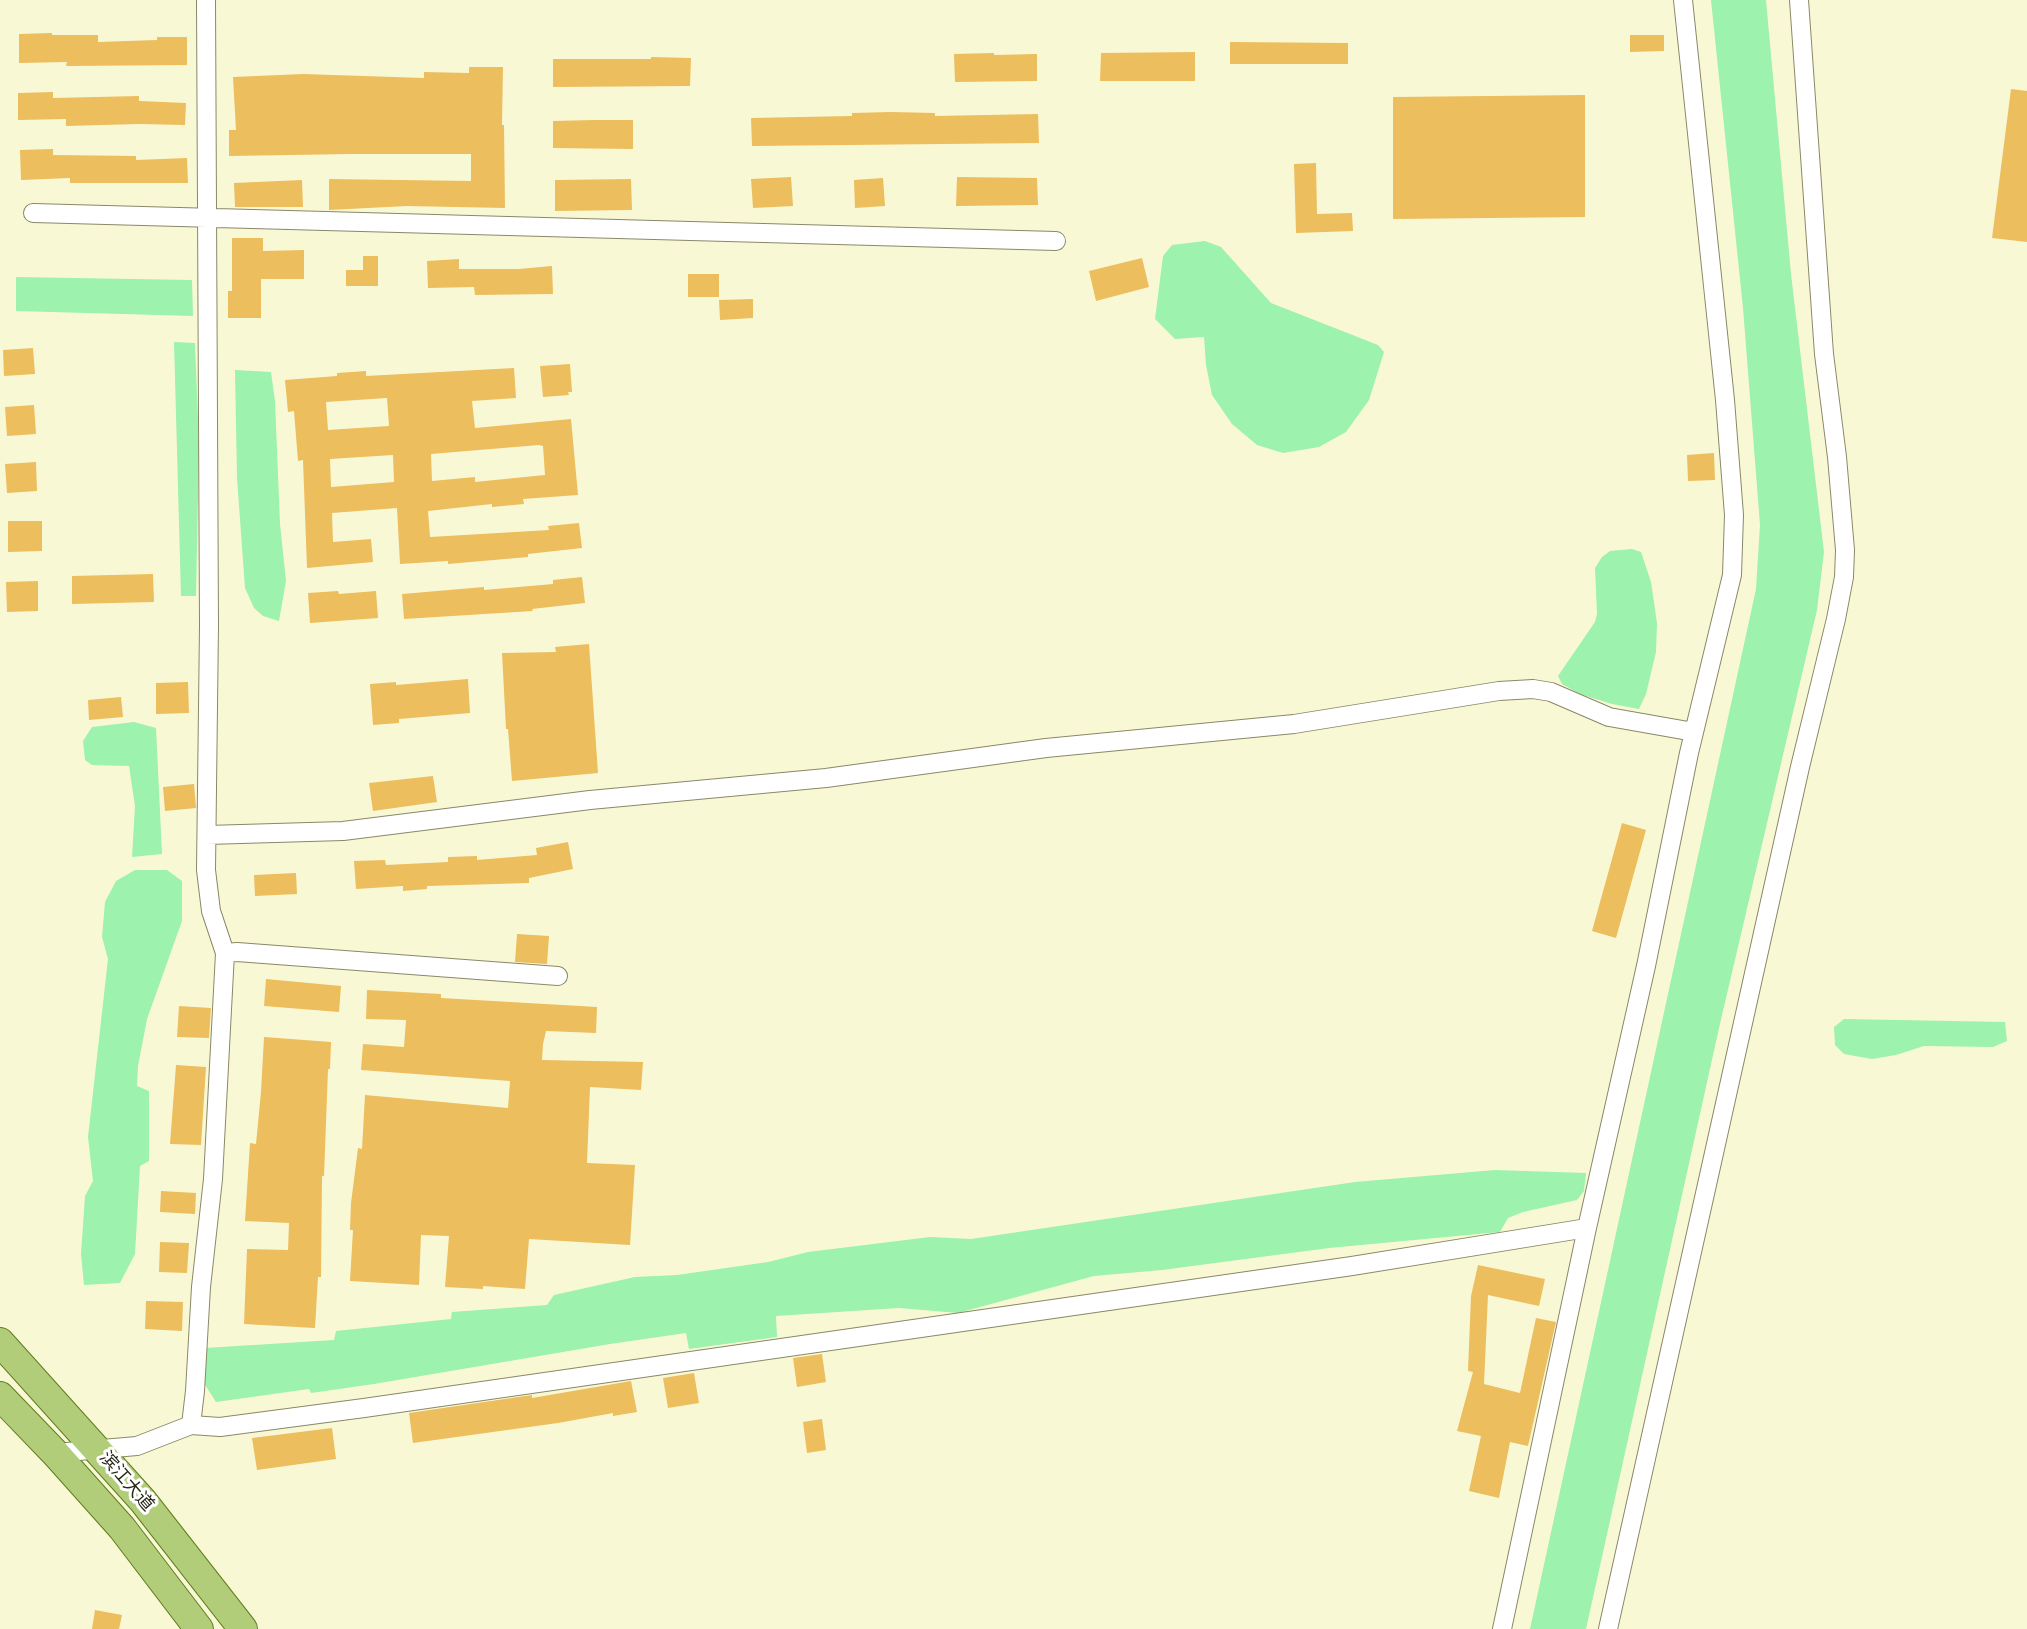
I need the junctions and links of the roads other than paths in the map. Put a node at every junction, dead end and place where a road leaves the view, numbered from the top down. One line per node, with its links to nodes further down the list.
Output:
1 (206, 0): 5 (street)
2 (1683, 0): 7 (street)
3 (1799, 0): 20 (street)
4 (33, 213): 5 (street)
5 (206, 218): 6 (street); 8 (street)
6 (1056, 241)
7 (1694, 732): 8 (street); 11 (street)
8 (207, 835): 9 (street)
9 (225, 953): 10 (street); 14 (street)
10 (558, 976)
11 (1587, 1228): 14 (street); 19 (street)
12 (0, 1342): 15 (main road, 滨江大道)
13 (0, 1396): 16 (main road, 滨江大道)
14 (191, 1425): 15 (street)
15 (97, 1449): 16 (street); 18 (main road, 滨江大道)
16 (55, 1453): 17 (main road, 滨江大道)
17 (200, 1629)
18 (243, 1629)
19 (1502, 1629)
20 (1608, 1629)

